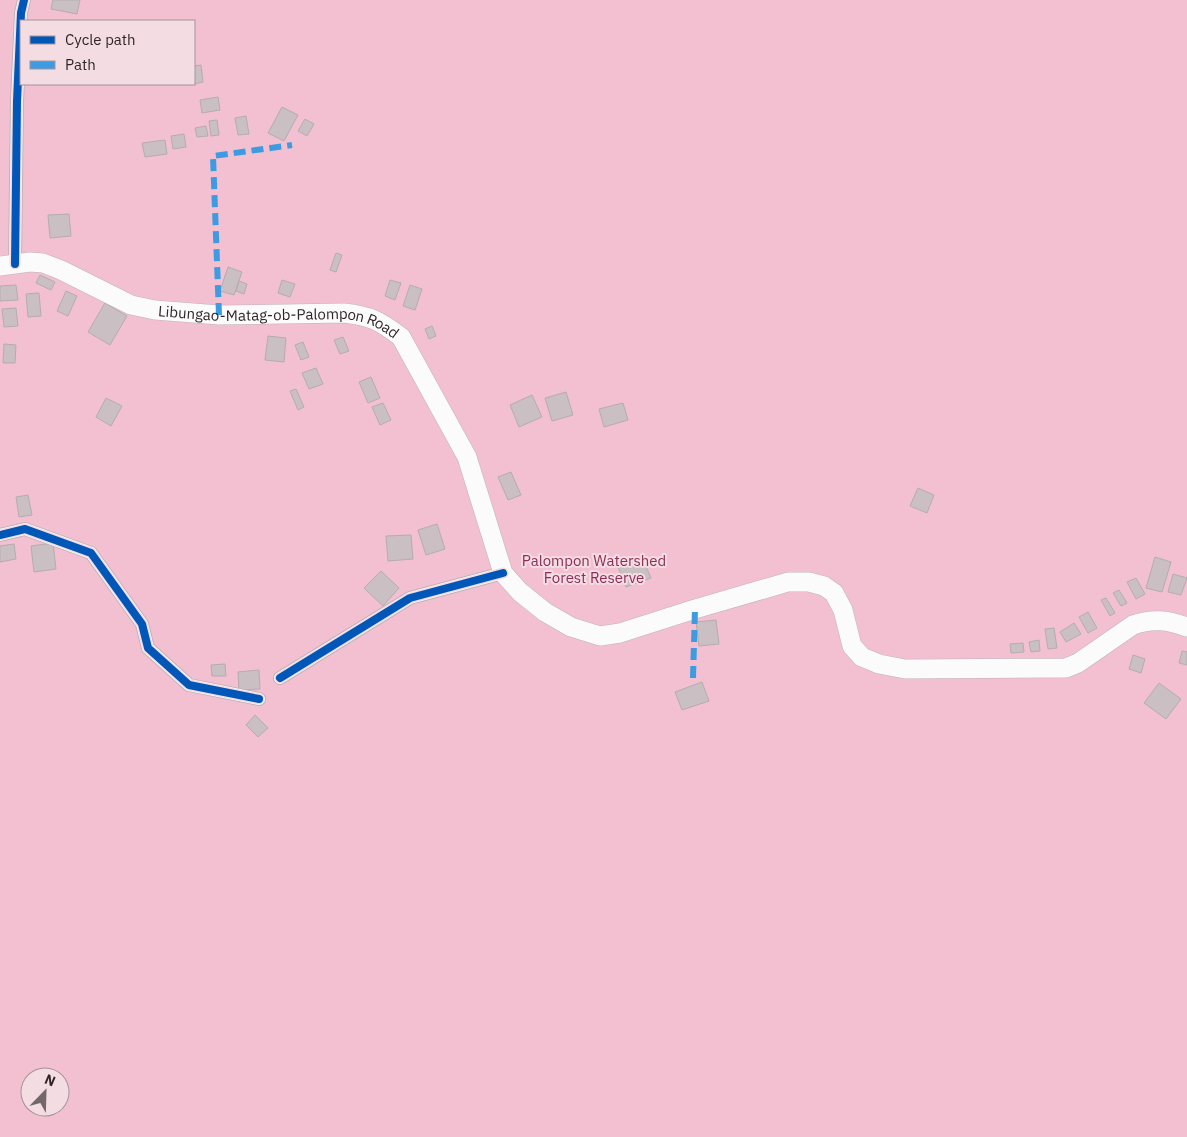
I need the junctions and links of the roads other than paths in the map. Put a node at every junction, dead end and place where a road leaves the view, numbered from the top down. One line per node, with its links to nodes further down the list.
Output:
1 (24, 0): 2 (street)
2 (21, 20)
3 (20, 42): 4 (street)
4 (7, 265): 6 (main road, Libungao-Matag-ob-Palompon Road)
5 (0, 535): 9 (street)
6 (503, 573): 7 (main road, Libungao-Matag-ob-Palompon Road); 8 (street)
7 (1187, 627)
8 (280, 678)
9 (259, 699)

